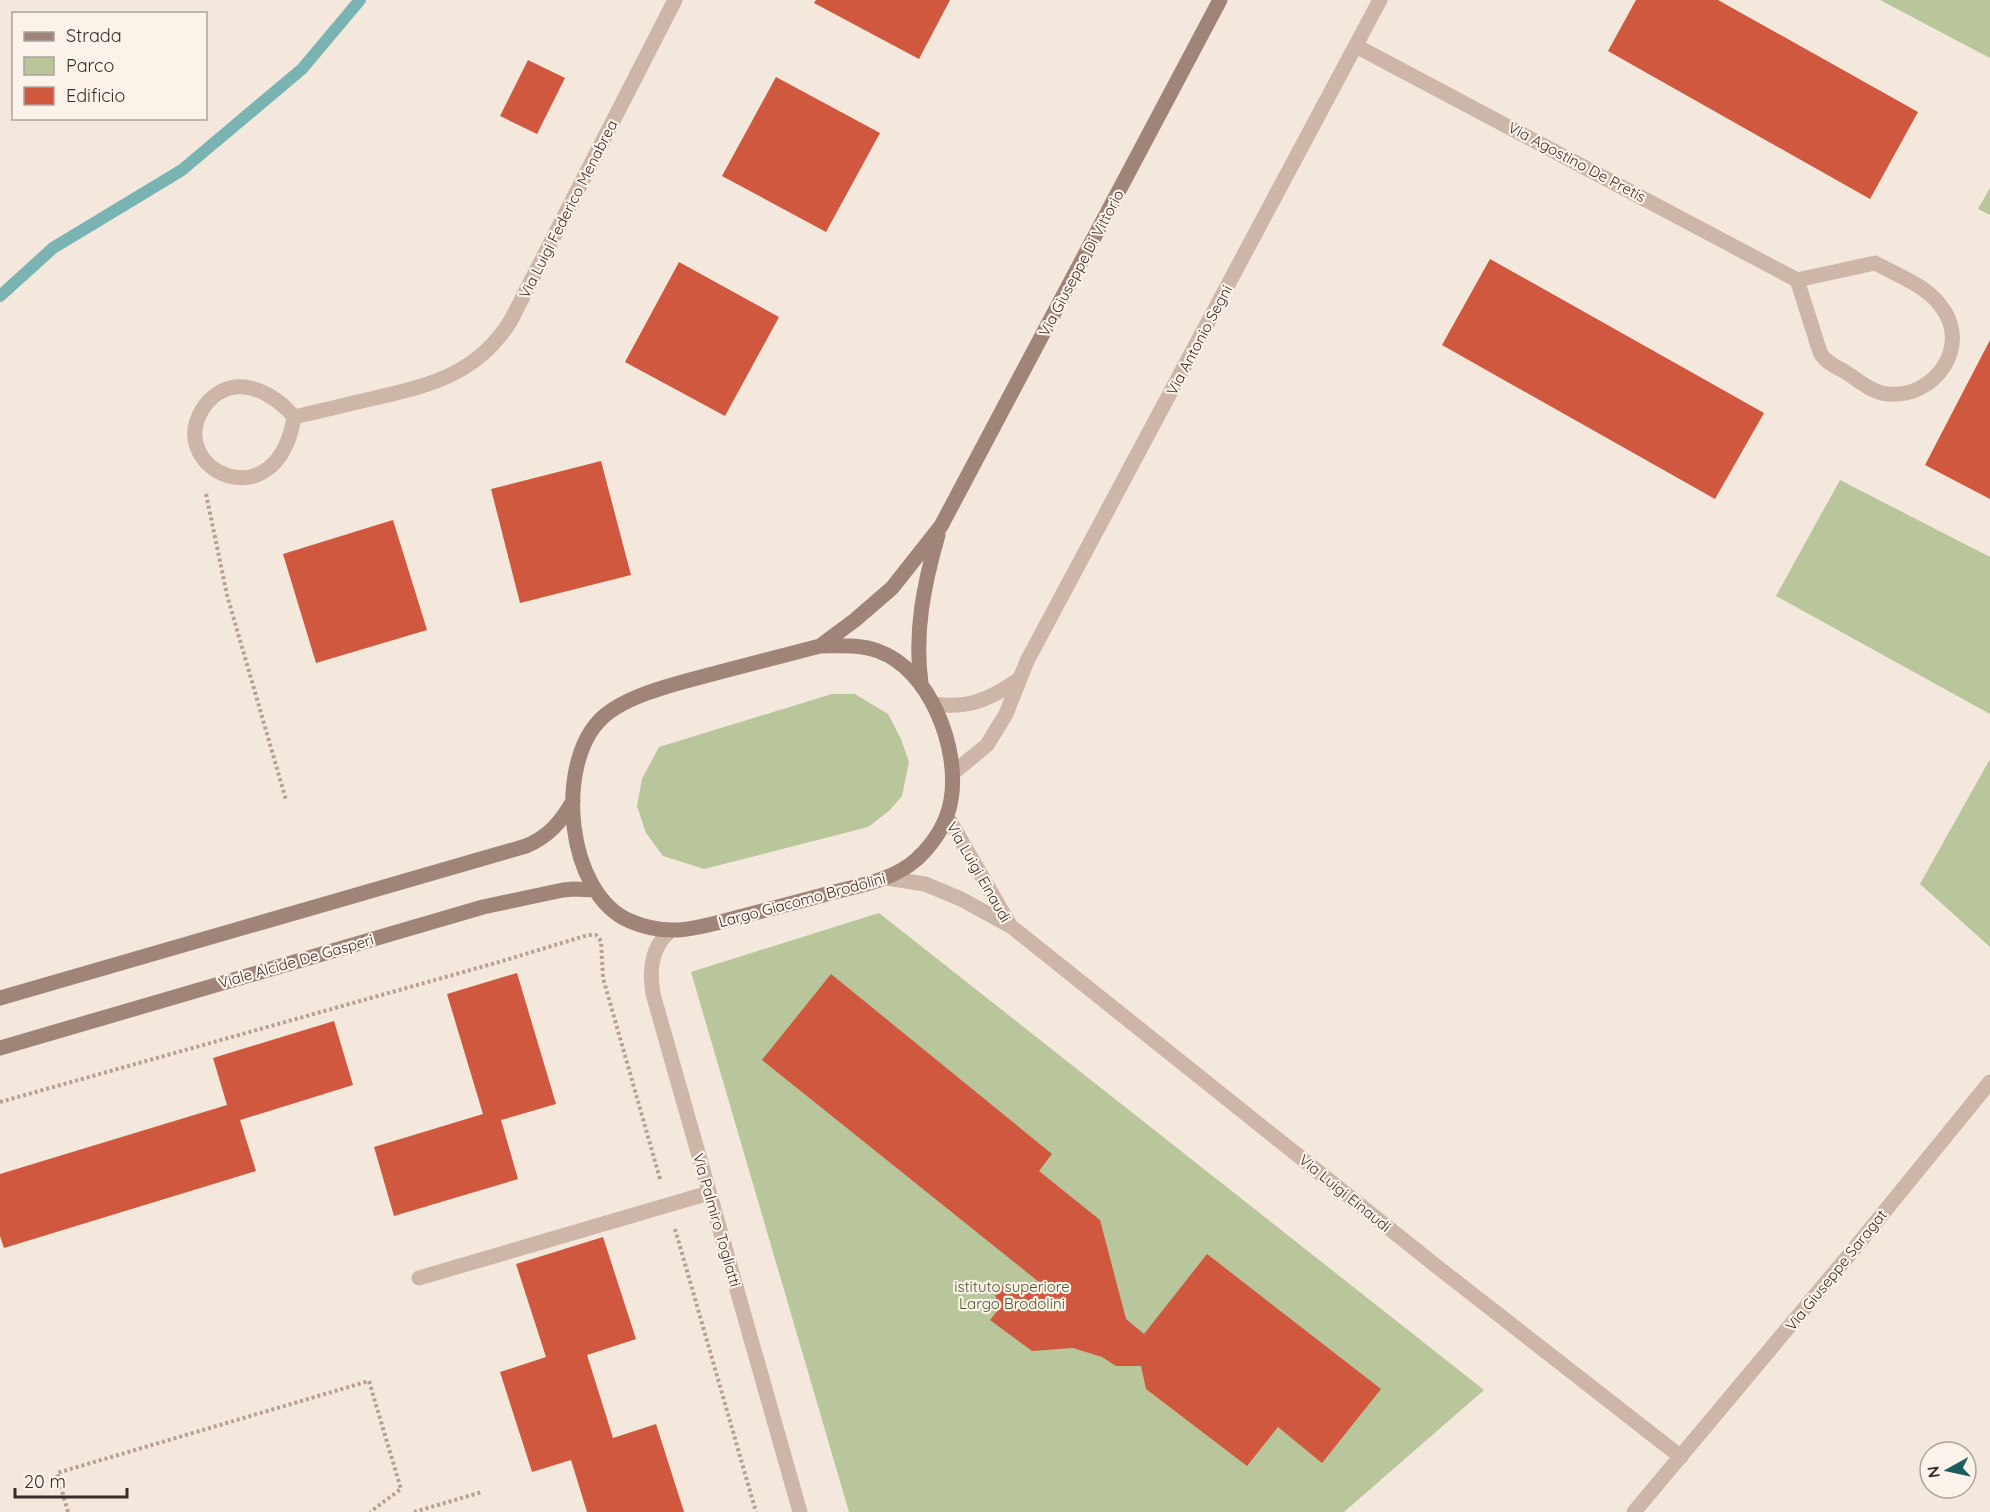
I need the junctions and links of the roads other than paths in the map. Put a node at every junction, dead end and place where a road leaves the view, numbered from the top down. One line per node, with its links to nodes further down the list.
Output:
1 (675, 0): 6 (street, Via Luigi Federico Menabrea)
2 (1220, 0): 7 (street, Via Giuseppe Di Vittorio)
3 (1380, 0): 4 (street, Via Antonio Segni)
4 (1356, 46): 5 (street, Via Agostino De Pretis); 9 (street, Via Antonio Segni)
5 (1797, 280): 5 (street)
6 (294, 417): 6 (street)
7 (941, 526): 8 (street, Via Giuseppe Di Vittorio); 10 (street, Via Giuseppe Di Vittorio)
8 (820, 646): 10 (street, Largo Giacomo Brodolini); 13 (street, Largo Giacomo Brodolini)
9 (1018, 680): 11 (street, Via Antonio Segni); 12 (street, Via Antonio Segni)
10 (921, 683): 11 (street, Largo Giacomo Brodolini)
11 (933, 704): 12 (street, Largo Giacomo Brodolini)
12 (953, 773): 14 (street, Largo Giacomo Brodolini)
13 (573, 801): 16 (street, Largo Giacomo Brodolini); 19 (street)
14 (947, 816): 15 (street, Largo Giacomo Brodolini); 17 (street, Via Luigi Einaudi)
15 (887, 878): 17 (street, Via Luigi Einaudi); 18 (street, Largo Giacomo Brodolini)
16 (595, 890): 18 (street, Largo Giacomo Brodolini); 20 (street, Viale Alcide De Gasperi)
17 (1012, 927): 24 (street, Via Luigi Einaudi)
18 (669, 932): 22 (street, Via Palmiro Togliatti)
19 (0, 998)
20 (0, 1048)
21 (1990, 1082): 24 (street, Via Giuseppe Saragat)
22 (709, 1193): 23 (street); 25 (street, Via Palmiro Togliatti)
23 (419, 1278)
24 (1681, 1457): 26 (street, Via Giuseppe Saragat)
25 (800, 1512)
26 (1634, 1512)

